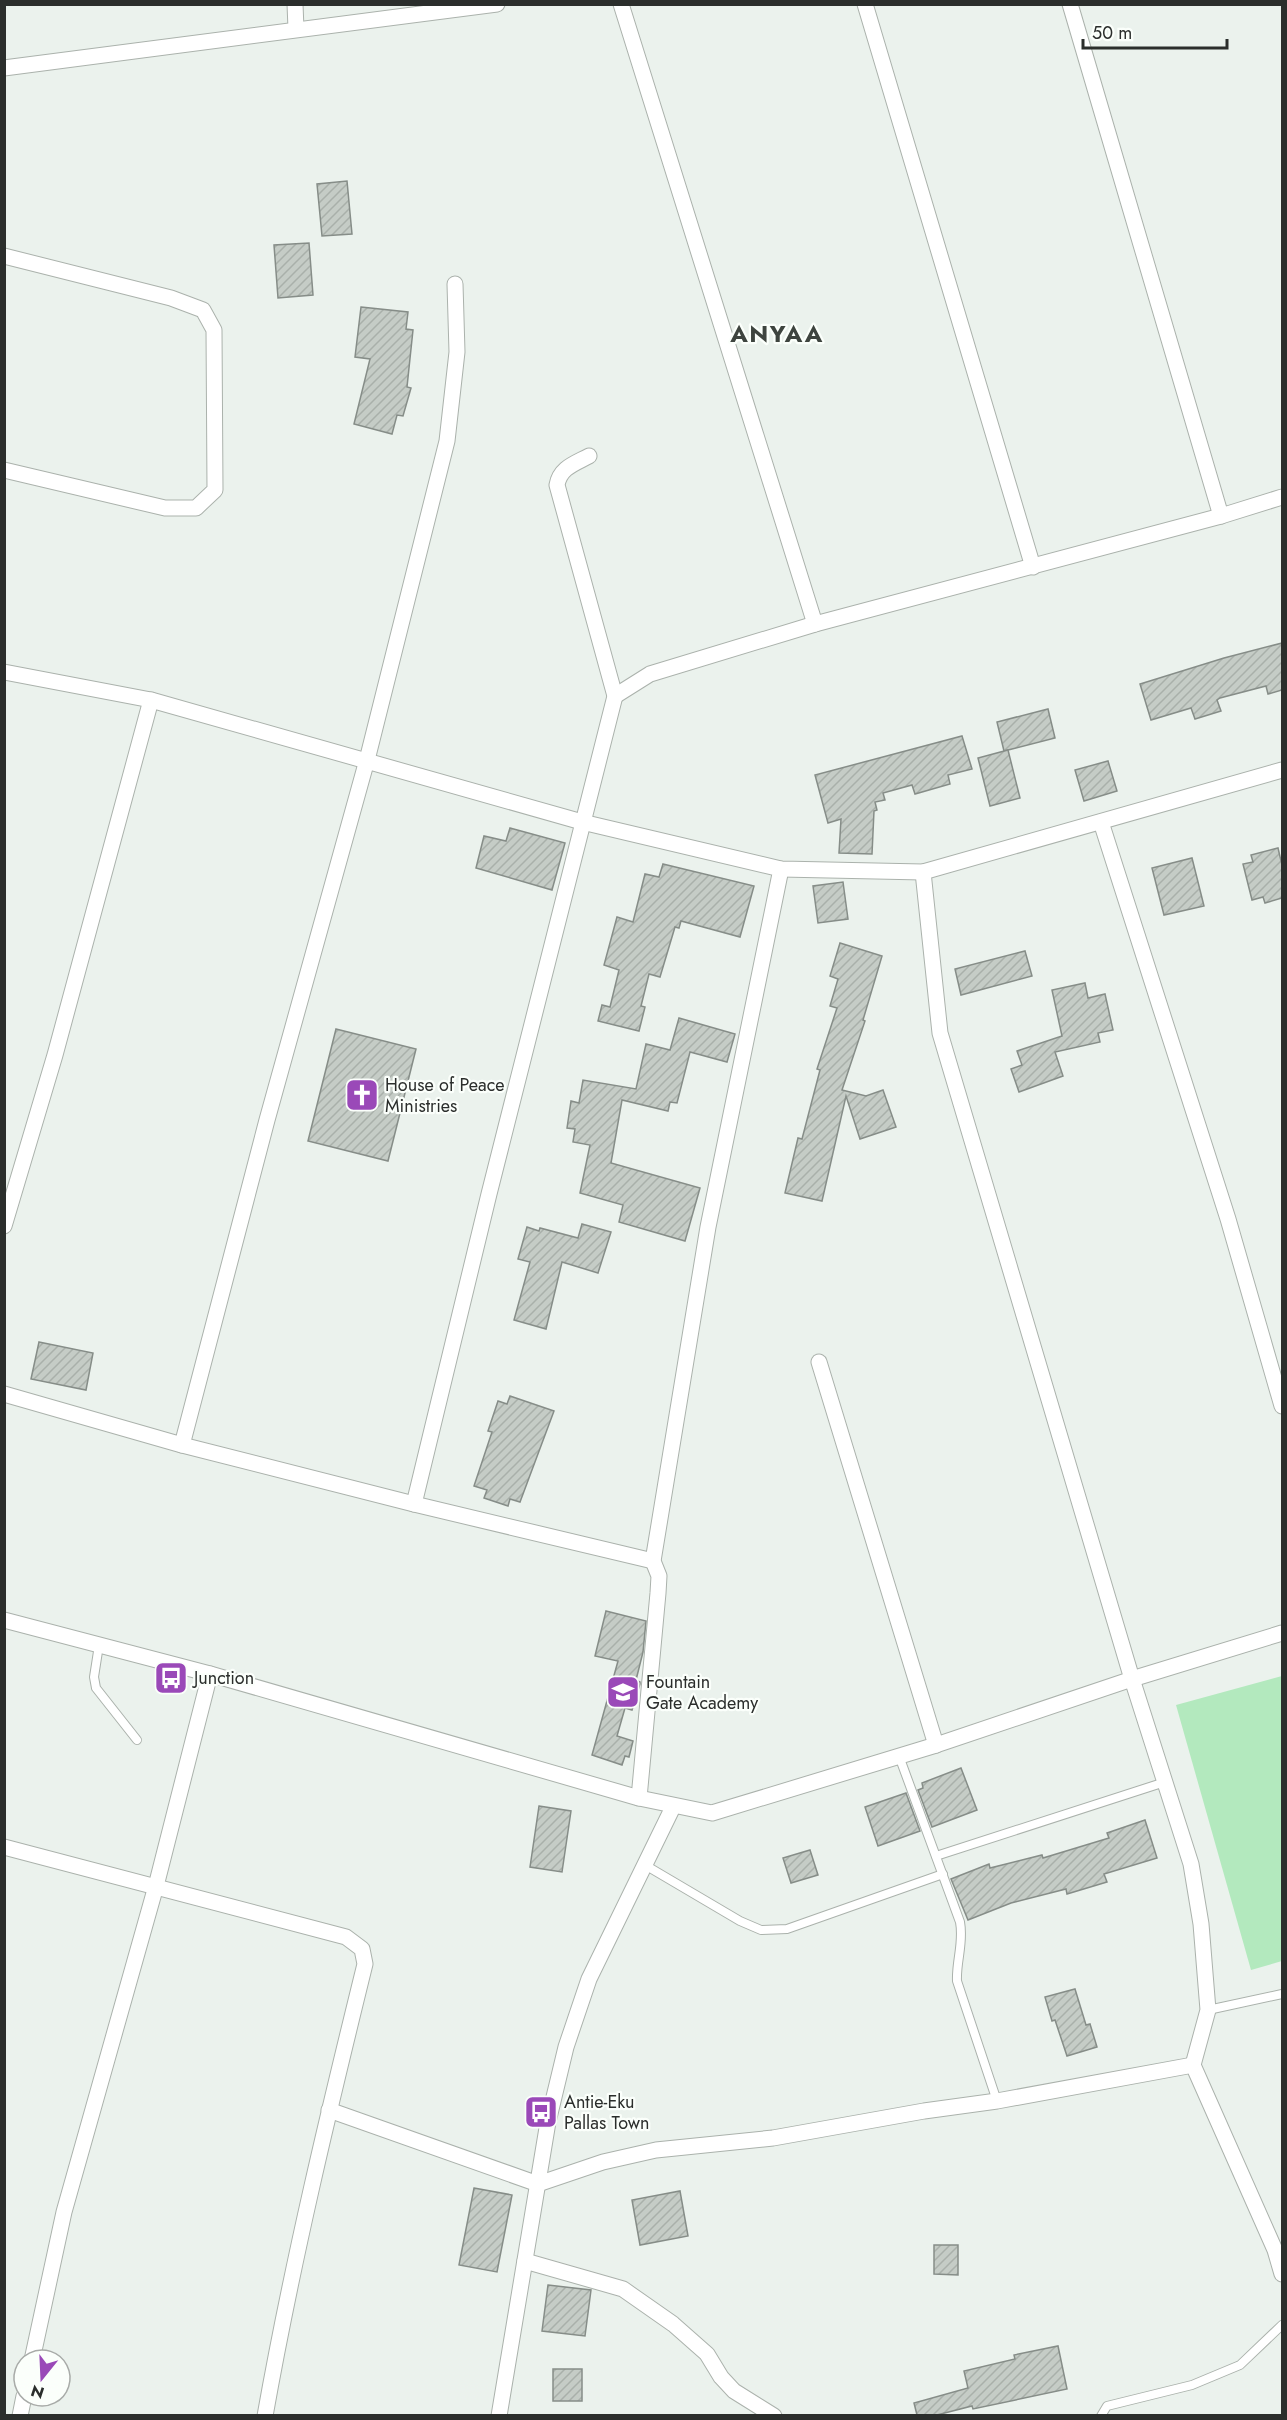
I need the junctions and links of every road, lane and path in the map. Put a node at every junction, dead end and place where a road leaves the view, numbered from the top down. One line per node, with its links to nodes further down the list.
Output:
1 (295, 4): 6 (street)
2 (497, 4): 6 (street)
3 (621, 4): 15 (street)
4 (865, 4): 14 (street)
5 (1070, 4): 13 (street)
6 (296, 29): 7 (street)
7 (4, 68)
8 (4, 256): 11 (street)
9 (455, 284): 19 (street)
10 (589, 456): 17 (street)
11 (4, 470)
12 (1282, 496): 13 (street)
13 (1221, 516): 14 (street)
14 (1033, 567): 15 (street)
15 (816, 624): 17 (street)
16 (4, 672): 18 (street)
17 (615, 696): 21 (street)
18 (151, 700): 19 (street); 25 (street)
19 (367, 760): 21 (street); 29 (street)
20 (1282, 770): 22 (street)
21 (582, 822): 23 (street); 30 (street)
22 (1101, 822): 24 (street); 28 (street)
23 (781, 868): 24 (street); 31 (street)
24 (923, 872): 36 (street)
25 (4, 1226)
26 (819, 1362): 38 (street)
27 (4, 1394): 29 (street)
28 (1282, 1406)
29 (182, 1445): 30 (street)
30 (414, 1504): 31 (street)
31 (653, 1561): 41 (street)
32 (4, 1620): 34 (street)
33 (1282, 1633): 36 (street)
34 (99, 1645): 35 (street); 37 (lane)
35 (210, 1674): 41 (street); 47 (street)
36 (1132, 1679): 38 (street); 40 (street)
37 (137, 1740)
38 (936, 1745): 39 (street)
39 (899, 1756): 42 (street); 44 (lane)
40 (1164, 1782): 44 (lane); 49 (street)
41 (639, 1798): 42 (street)
42 (673, 1807): 45 (street)
43 (4, 1847): 47 (street)
44 (936, 1856): 46 (lane)
45 (645, 1864): 46 (lane); 53 (street)
46 (943, 1874): 51 (lane)
47 (156, 1886): 52 (street); 57 (street)
48 (1282, 1994): 49 (lane)
49 (1208, 2010): 50 (street)
50 (1194, 2065): 51 (street); 55 (street)
51 (997, 2101): 53 (street)
52 (329, 2110): 53 (street); 58 (street)
53 (538, 2184): 54 (street)
54 (525, 2261): 59 (street); 60 (street)
55 (1282, 2274)
56 (1282, 2325): 61 (lane)
57 (35, 2348)
58 (265, 2415)
59 (499, 2415)
60 (774, 2415)
61 (1101, 2415)

